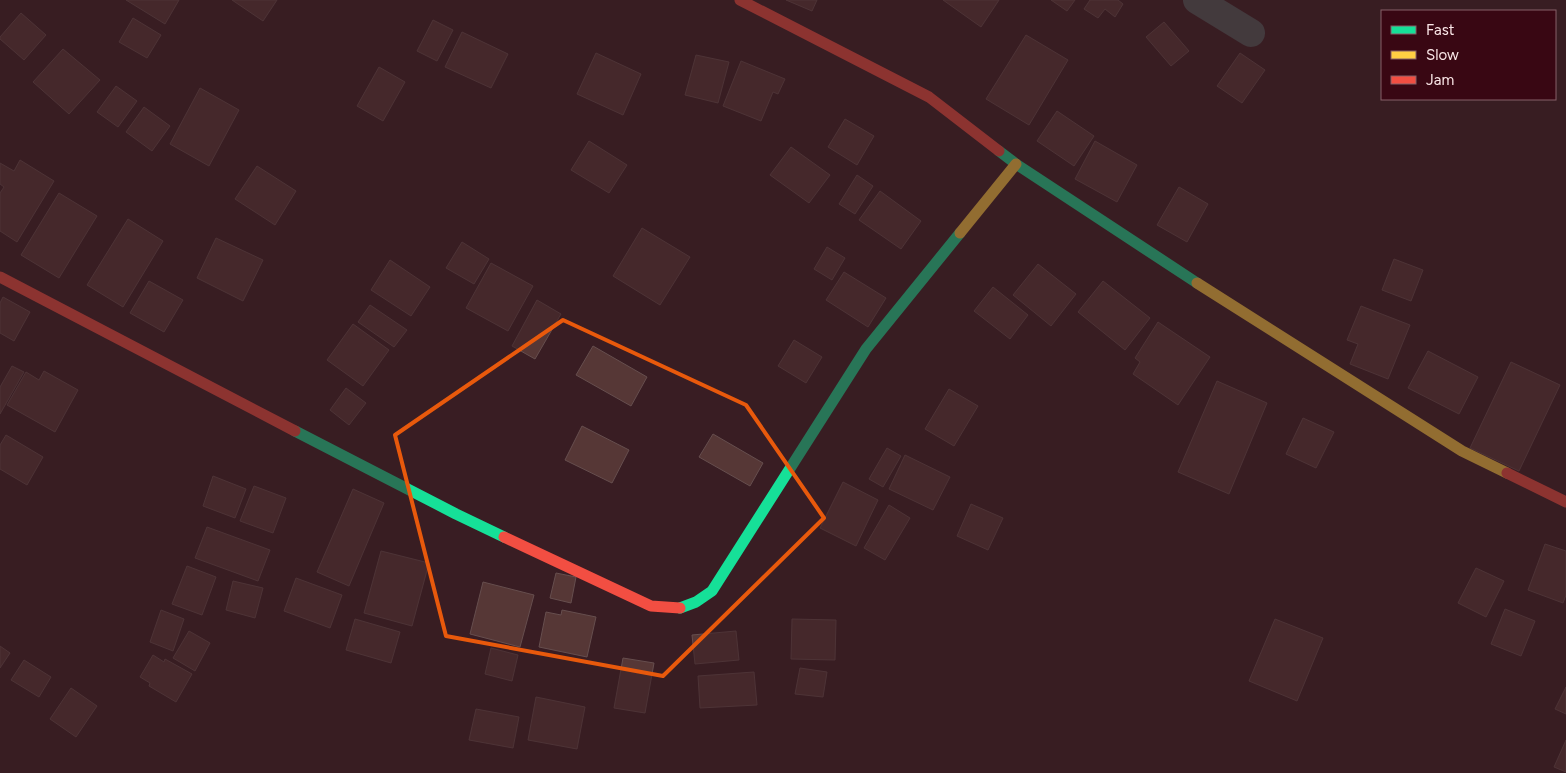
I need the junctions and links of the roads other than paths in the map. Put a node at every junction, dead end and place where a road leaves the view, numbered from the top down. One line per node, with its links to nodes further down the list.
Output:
1 (740, 0): 4 (street)
2 (1197, 0): 3 (street)
3 (1251, 33)
4 (1016, 164): 5 (street); 6 (street)
5 (0, 277)
6 (1566, 502)

